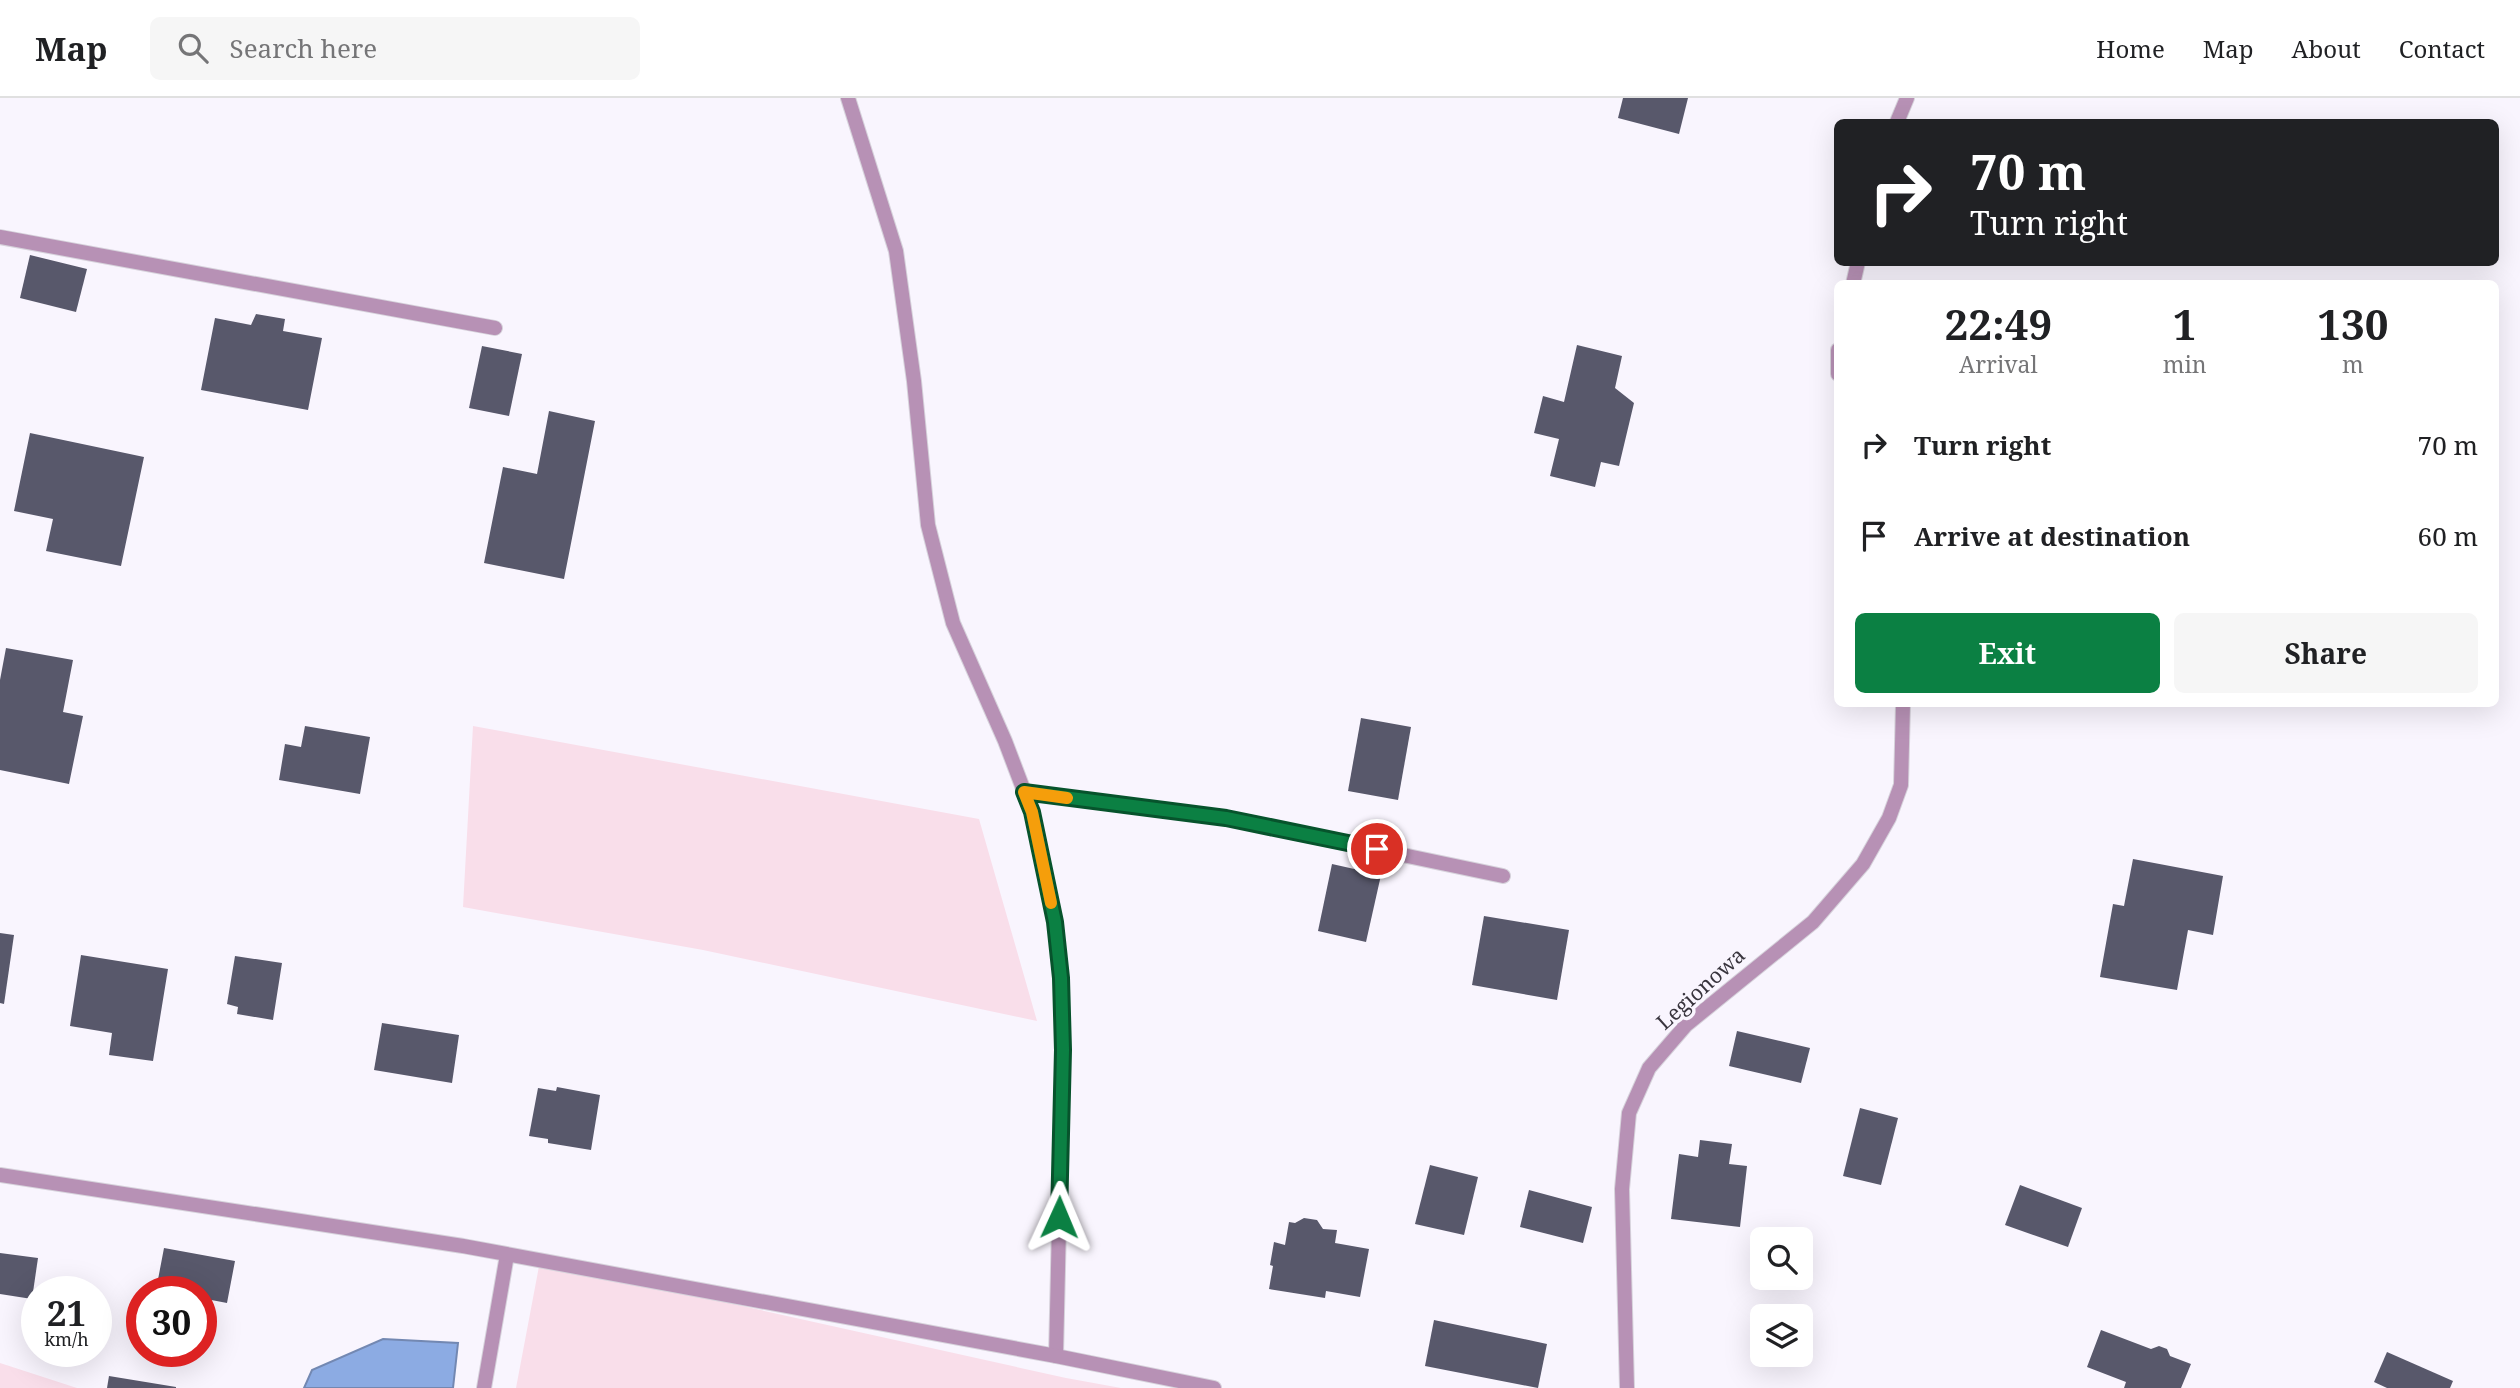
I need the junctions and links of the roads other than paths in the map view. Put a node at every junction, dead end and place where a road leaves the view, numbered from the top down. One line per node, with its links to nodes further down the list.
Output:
1 (848, 98): 7 (street)
2 (1907, 98): 3 (street)
3 (1898, 119)
4 (0, 237): 5 (street)
5 (495, 328)
6 (1903, 707): 14 (street, Legionowa)
7 (1024, 792): 8 (street); 11 (street)
8 (1503, 876)
9 (0, 1175): 10 (street)
10 (507, 1255): 11 (street); 12 (street)
11 (1056, 1356): 13 (street)
12 (484, 1388)
13 (1214, 1388)
14 (1627, 1388)

